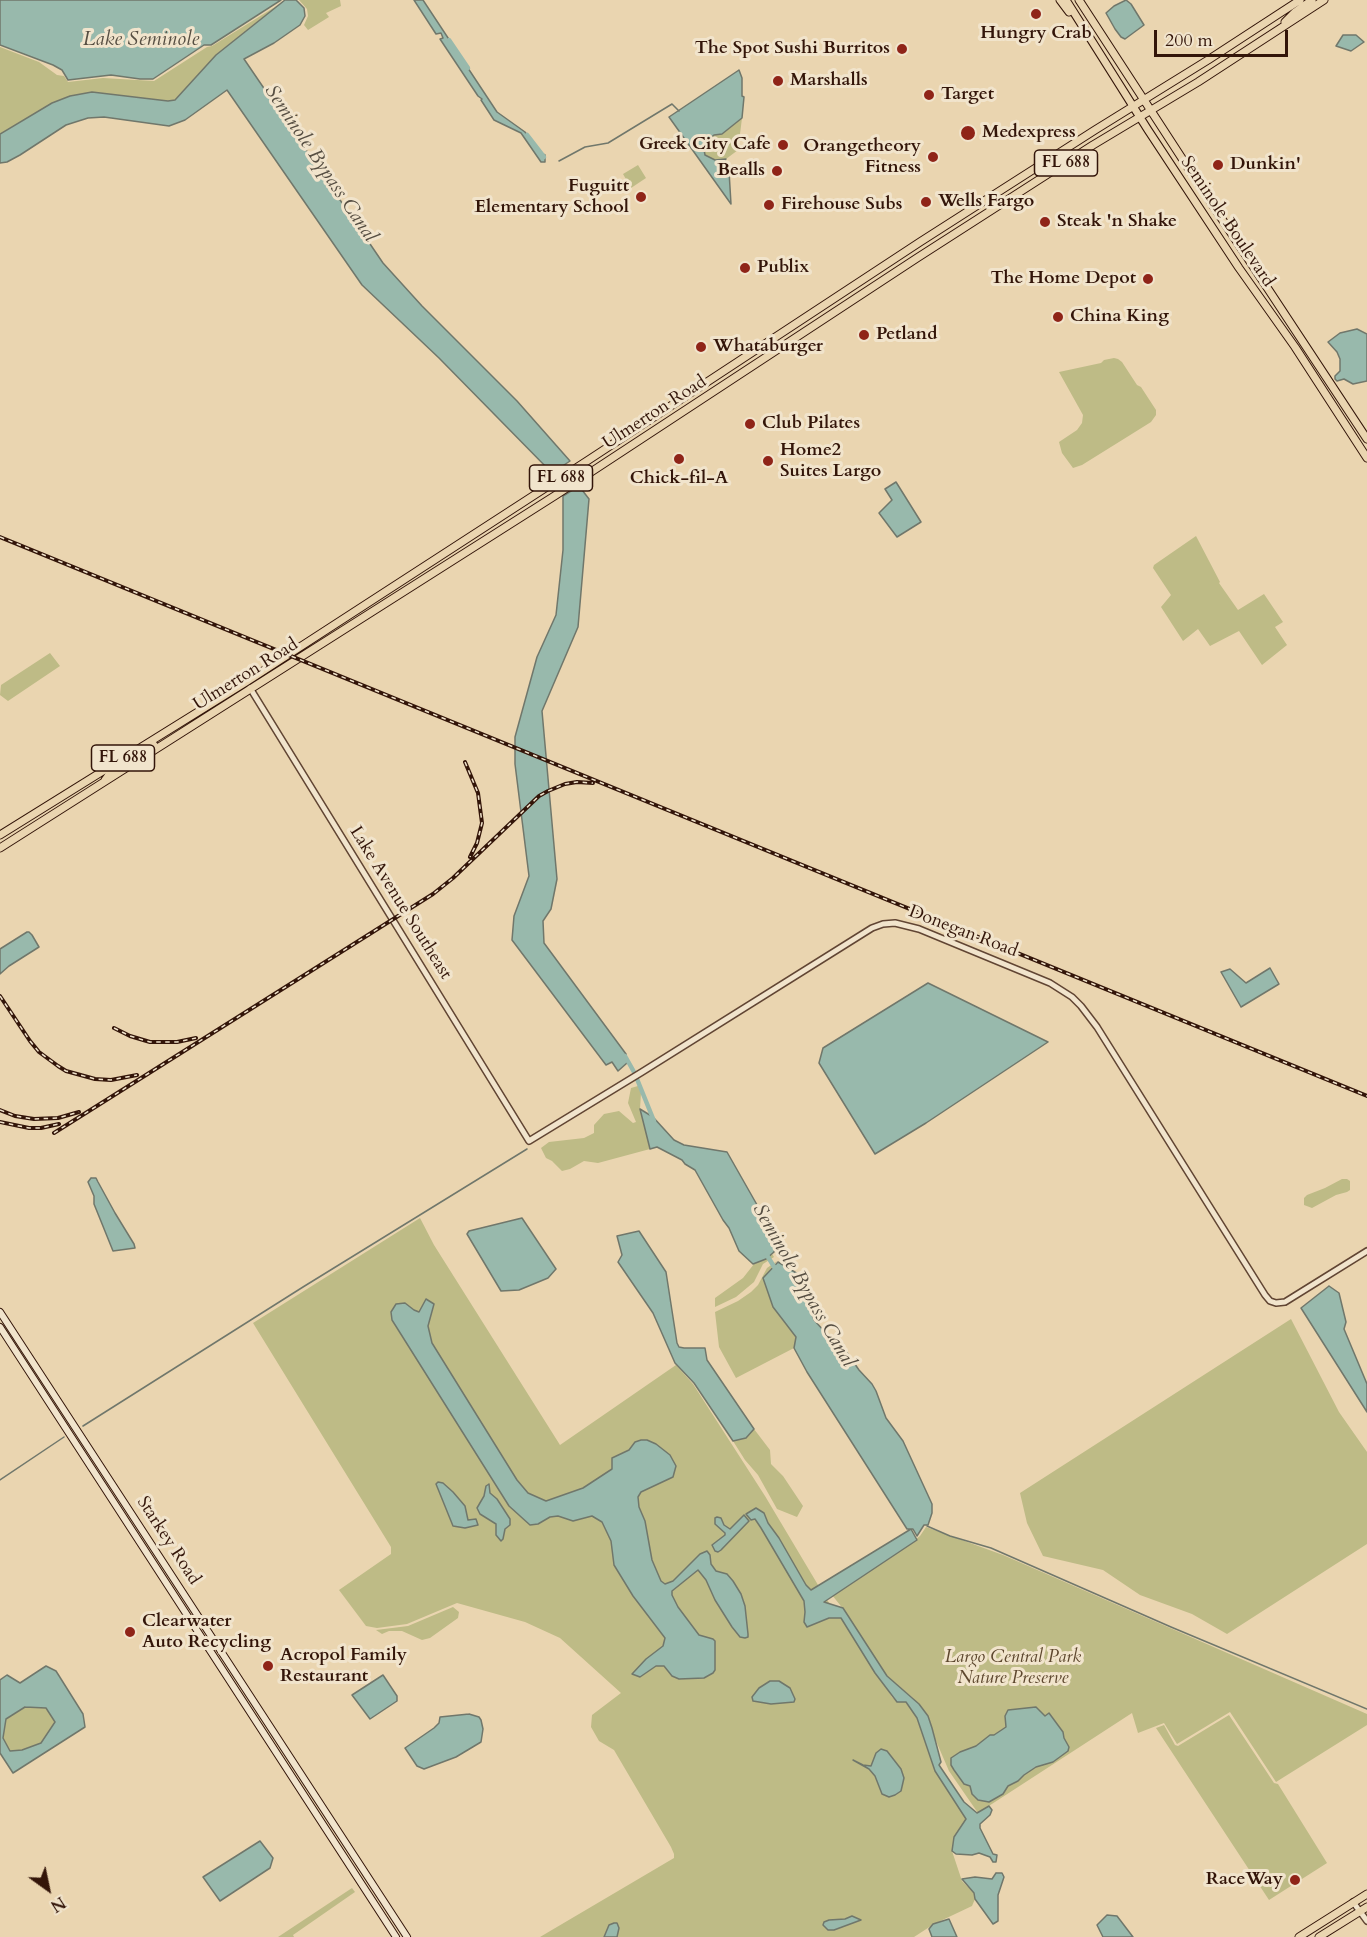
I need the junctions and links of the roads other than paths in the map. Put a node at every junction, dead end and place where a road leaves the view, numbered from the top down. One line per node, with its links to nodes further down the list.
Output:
1 (1060, 0): 10 (main road)
2 (1066, 0): 10 (main road, Seminole Boulevard)
3 (1073, 0): 8 (main road)
4 (1079, 0): 8 (main road, Seminole Boulevard)
5 (1300, 0): 11 (main road, Ulmerton Road / FL 688)
6 (1312, 0): 9 (main road)
7 (1323, 0): 9 (main road, Ulmerton Road / FL 688)
8 (1084, 8): 11 (main road, Seminole Boulevard)
9 (1280, 29): 13 (main road, Ulmerton Road / FL 688)
10 (1088, 34): 12 (main road, Seminole Boulevard)
11 (1144, 100): 12 (main road, Ulmerton Road / FL 688); 13 (main road, Seminole Boulevard)
12 (1133, 107): 14 (main road, Seminole Boulevard); 25 (main road, Ulmerton Road / FL 688)
13 (1151, 111): 14 (main road, Ulmerton Road / FL 688); 15 (main road, Seminole Boulevard)
14 (1140, 117): 16 (main road, Seminole Boulevard); 26 (main road, Ulmerton Road / FL 688)
15 (1251, 265): 16 (main road); 18 (main road, Seminole Boulevard)
16 (1239, 268): 17 (main road, Seminole Boulevard)
17 (1259, 295): 18 (main road); 19 (main road, Seminole Boulevard)
18 (1280, 309): 20 (main road, Seminole Boulevard)
19 (1295, 347): 20 (main road); 21 (main road, Seminole Boulevard)
20 (1319, 367): 22 (main road, Seminole Boulevard)
21 (1317, 380): 22 (main road); 24 (main road, Seminole Boulevard)
22 (1346, 407): 23 (main road, Seminole Boulevard)
23 (1367, 439)
24 (1367, 458)
25 (246, 682): 26 (street, Lake Avenue Southeast); 27 (main road, Ulmerton Road / FL 688)
26 (251, 690): 28 (main road, Ulmerton Road / FL 688); 32 (street, Lake Avenue Southeast)
27 (164, 733): 28 (main road); 29 (main road, Ulmerton Road / FL 688)
28 (104, 782): 31 (main road, Ulmerton Road / FL 688)
29 (52, 803): 30 (main road, Ulmerton Road / FL 688); 31 (main road)
30 (0, 835)
31 (2, 847)
32 (529, 1142): 33 (street, Donegan Road)
33 (1367, 1251)
34 (0, 1312): 41 (main road, Starkey Road)
35 (0, 1327): 40 (main road, Starkey Road)
36 (1367, 1894): 37 (main road)
37 (1356, 1901): 38 (street); 42 (main road)
38 (1364, 1909): 39 (street); 43 (main road)
39 (1367, 1921)
40 (396, 1937)
41 (407, 1937)
42 (1299, 1937)
43 (1319, 1937)

